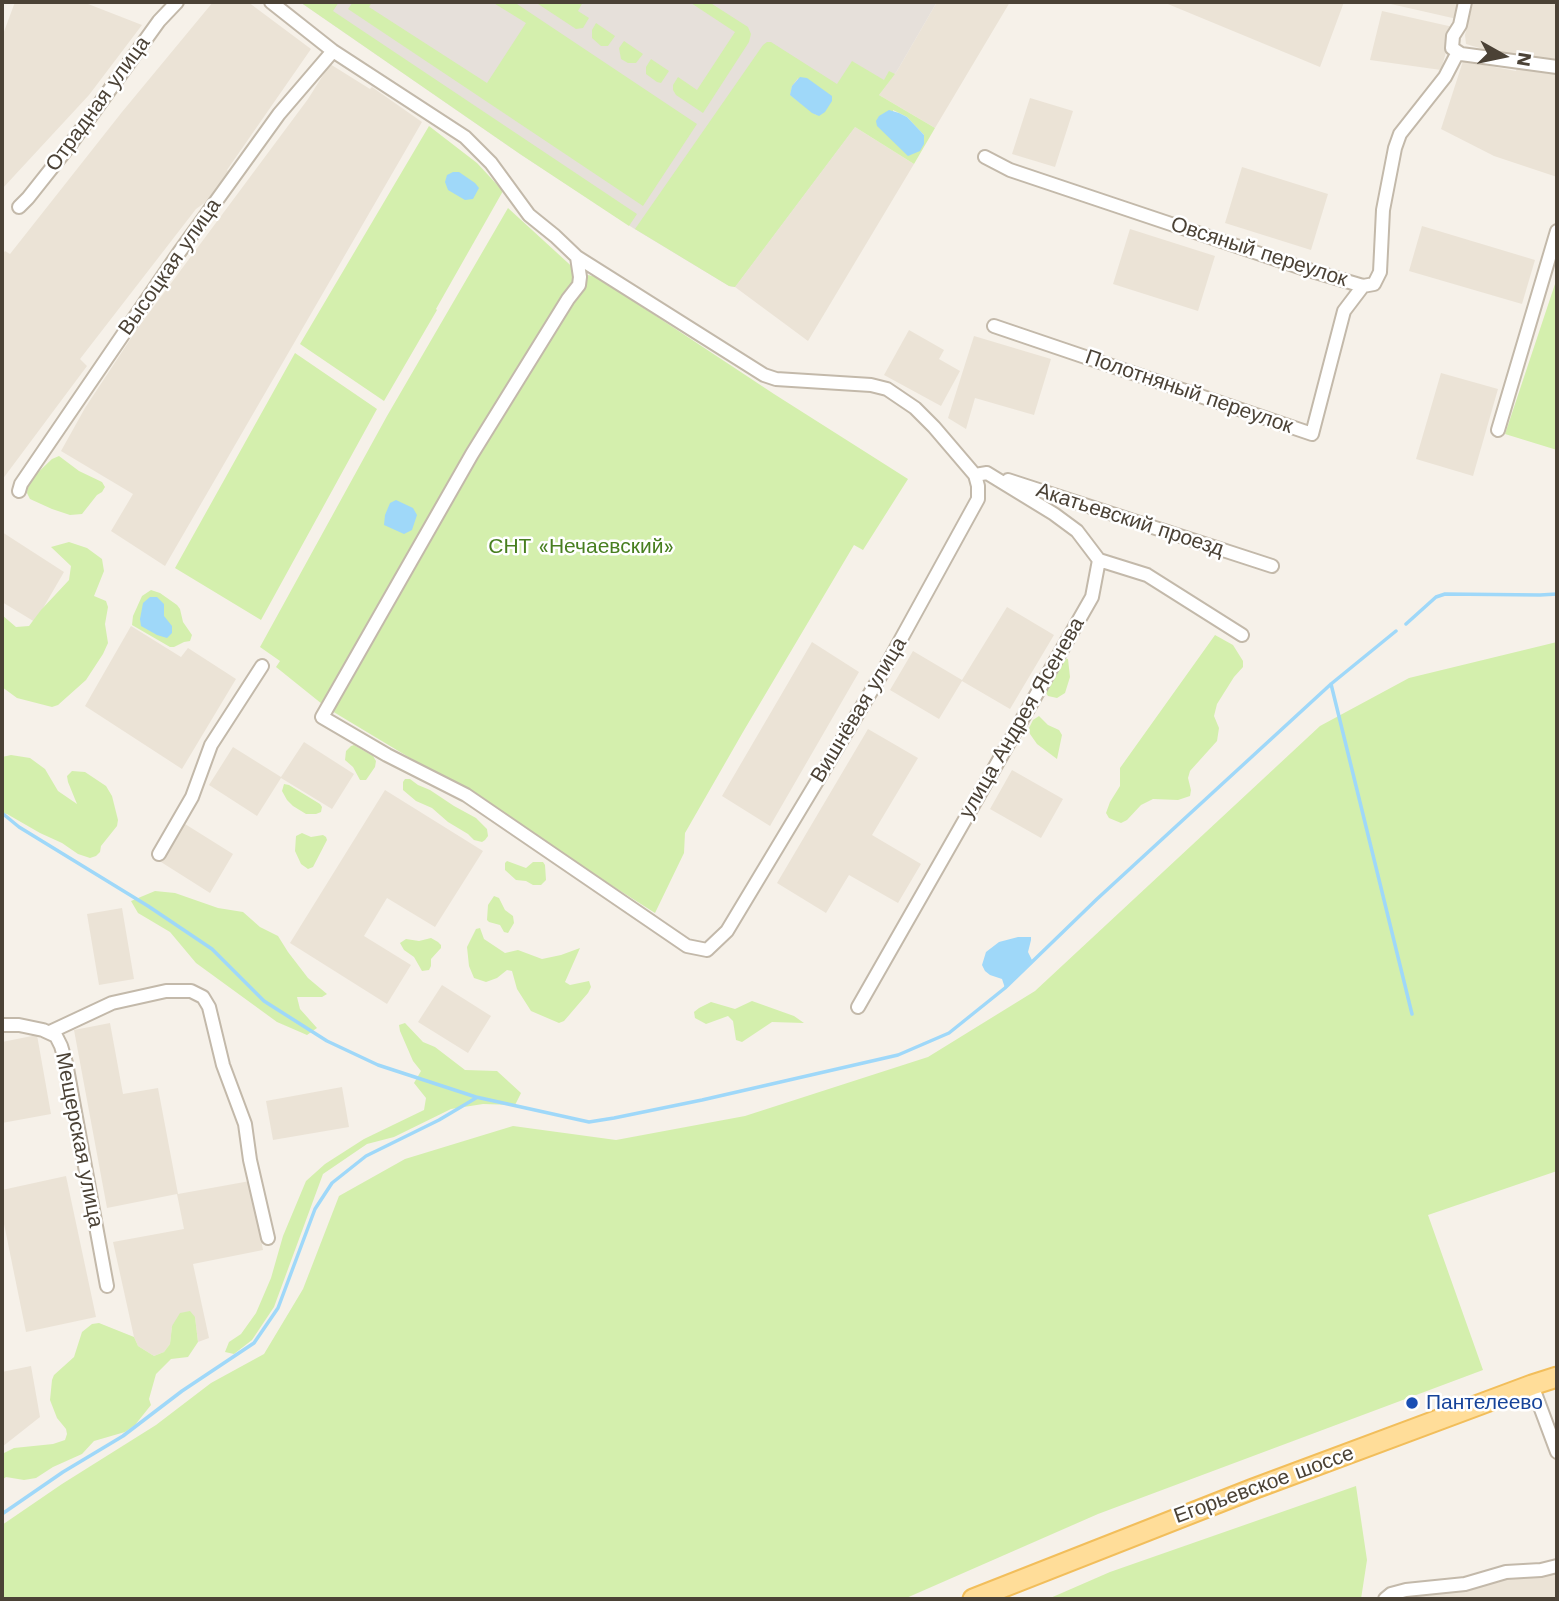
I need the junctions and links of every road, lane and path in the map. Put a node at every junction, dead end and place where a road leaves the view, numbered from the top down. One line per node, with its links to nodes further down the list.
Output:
1 (177, 2): 8 (street, Отрадная улица)
2 (271, 2): 4 (street)
3 (1465, 2): 5 (street)
4 (333, 51): 10 (street); 15 (street, Высоцкая улица)
5 (1460, 53): 6 (street); 11 (street, Овсяный переулок)
6 (1557, 67)
7 (985, 157): 11 (street, Овсяный переулок)
8 (19, 207)
9 (1557, 231): 13 (street)
10 (577, 257): 14 (street); 14 (street, Вишнёвая улица)
11 (1363, 286): 12 (street, Полотняный переулок)
12 (994, 326)
13 (1498, 430)
14 (981, 474): 16 (street); 17 (street, Акатьевский проезд)
15 (19, 491)
16 (1099, 560): 18 (street); 21 (street, улица Андрея Ясенева)
17 (1272, 566)
18 (1241, 635)
19 (262, 666): 20 (street)
20 (159, 854)
21 (858, 1007)
22 (2, 1026): 23 (street)
23 (50, 1032): 24 (street, Мещерская улица); 25 (street, Мещерская улица)
24 (268, 1238)
25 (107, 1286)
26 (1557, 1377): 27 (main road, Егорьевское шоссе)
27 (1532, 1385): 28 (street); 30 (main road, Егорьевское шоссе)
28 (1557, 1452)
29 (1557, 1566): 31 (street)
30 (973, 1599)
31 (1385, 1599)

